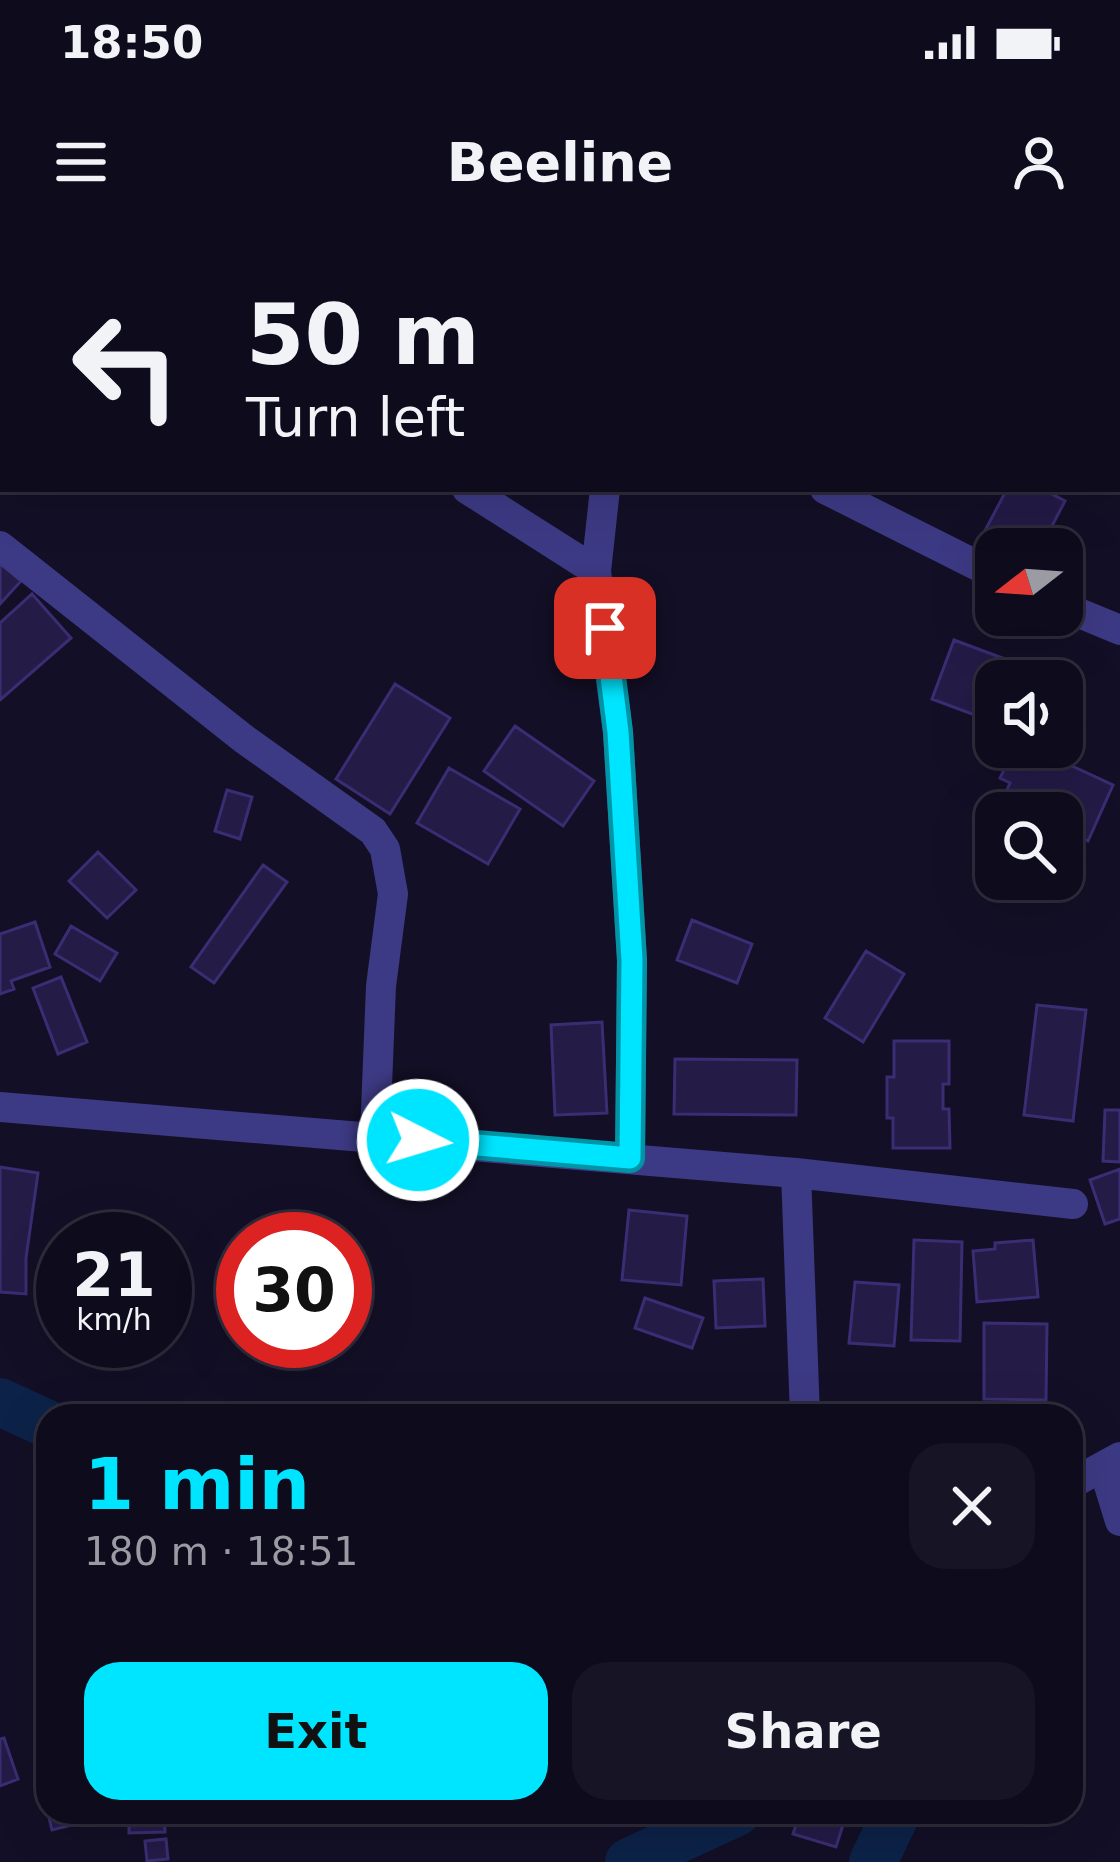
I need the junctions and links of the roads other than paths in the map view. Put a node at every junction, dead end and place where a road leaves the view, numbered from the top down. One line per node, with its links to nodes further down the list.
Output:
1 (472, 492): 6 (street)
2 (605, 492): 6 (street)
3 (831, 492): 5 (street)
4 (0, 546): 10 (street)
5 (975, 564)
6 (596, 571): 11 (street)
7 (1083, 615): 8 (street)
8 (1120, 630)
9 (0, 1107): 10 (street)
10 (375, 1136): 11 (street)
11 (630, 1158): 12 (street)
12 (796, 1173): 13 (street); 14 (street)
13 (1073, 1204)
14 (805, 1404)
15 (1112, 1463): 16 (street); 17 (street)
16 (1083, 1478)
17 (1120, 1521)

